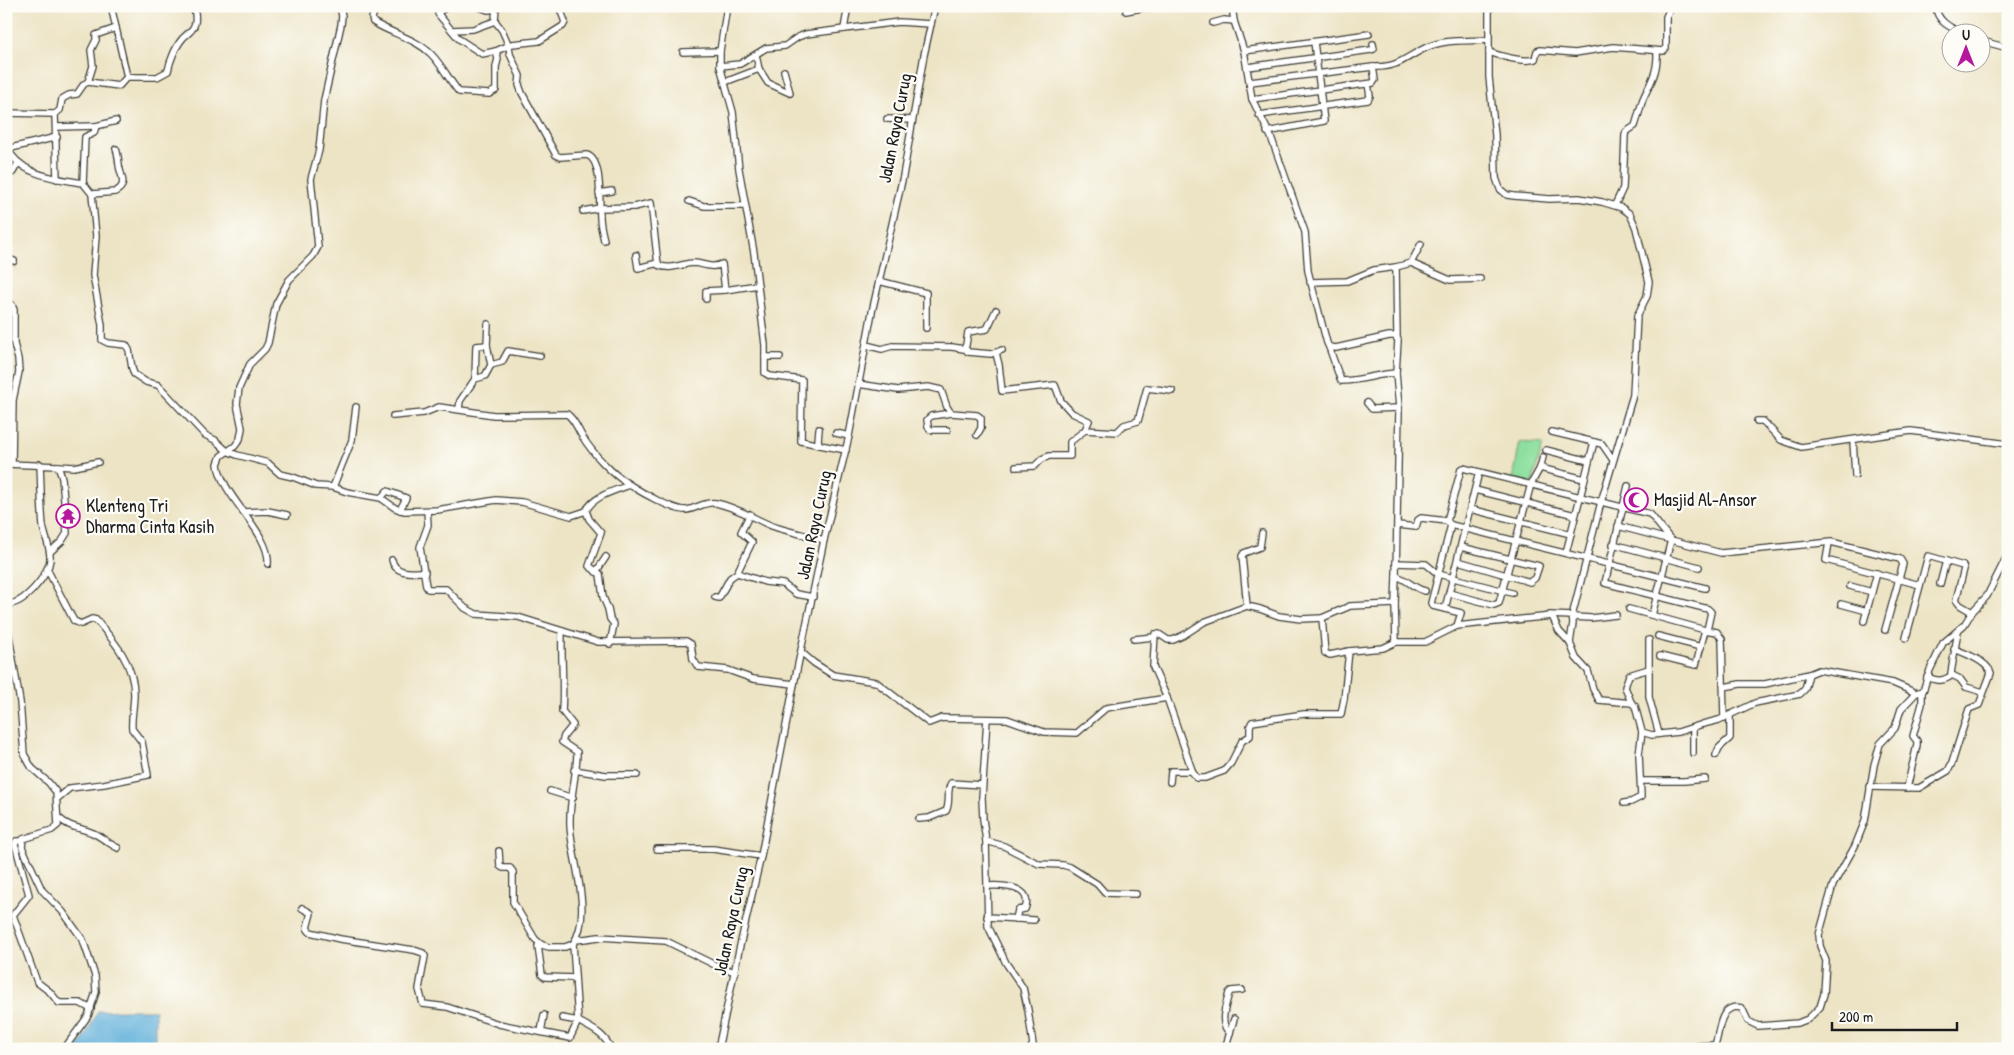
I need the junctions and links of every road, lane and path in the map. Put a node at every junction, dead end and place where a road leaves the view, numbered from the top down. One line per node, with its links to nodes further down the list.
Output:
1 (111, 6): 24 (street)
2 (194, 6): 48 (street)
3 (340, 6): 131 (street)
4 (376, 6): 34 (street)
5 (448, 6): 26 (street)
6 (477, 6): 16 (street)
7 (559, 6): 30 (street)
8 (727, 6): 35 (street)
9 (848, 6): 25 (street)
10 (935, 6): 23 (street, Jalan Raya Curug)
11 (1151, 6): 17 (street)
12 (1232, 6): 20 (street)
13 (1489, 6): 28 (street)
14 (1671, 6): 37 (street)
15 (1936, 6): 21 (street)
16 (495, 8): 19 (street)
17 (1135, 8): 18 (street)
18 (1126, 11)
19 (495, 21): 26 (street); 30 (street)
20 (1234, 21): 22 (street); 36 (street)
21 (1945, 22)
22 (1213, 23)
23 (931, 24): 25 (street); 60 (street, Jalan Raya Curug)
24 (116, 28): 48 (street); 49 (street)
25 (844, 29): 40 (street)
26 (452, 30): 34 (street)
27 (1369, 34): 29 (street)
28 (1488, 40): 39 (street); 44 (street)
29 (1314, 42): 36 (street); 41 (street)
30 (509, 44): 34 (street); 73 (street)
31 (1374, 44): 41 (street)
32 (1992, 44): 33 (street)
33 (2008, 48)
34 (496, 51)
35 (720, 51): 38 (street); 42 (street)
36 (1244, 51): 43 (street)
37 (1657, 51): 39 (street); 76 (street)
38 (683, 52)
39 (1489, 52): 76 (street)
40 (756, 55): 42 (street); 45 (street)
41 (1316, 57): 43 (street); 47 (street)
42 (720, 66): 50 (street)
43 (1248, 67): 51 (street)
44 (1373, 67): 47 (street); 52 (street)
45 (759, 69): 46 (street); 50 (street)
46 (784, 71)
47 (1318, 74): 51 (street); 53 (street)
48 (127, 77): 49 (street)
49 (88, 82): 57 (street)
50 (725, 82): 77 (street)
51 (1250, 82): 54 (street)
52 (1368, 84): 53 (street); 55 (street)
53 (1320, 90): 54 (street); 55 (street)
54 (1252, 99): 58 (street)
55 (1322, 106): 58 (street); 64 (street)
56 (6, 113): 57 (street)
57 (55, 114): 63 (street)
58 (1259, 115): 64 (street)
59 (887, 119): 60 (street)
60 (912, 120): 89 (street, Jalan Raya Curug)
61 (116, 121): 62 (street)
62 (96, 126): 63 (street); 71 (street)
63 (57, 127): 65 (street)
64 (1268, 132): 90 (street)
65 (57, 136): 66 (street); 70 (street)
66 (7, 148): 68 (street)
67 (116, 149): 74 (street)
68 (18, 164): 69 (street); 70 (street)
69 (6, 177)
70 (57, 178): 71 (street)
71 (82, 183): 74 (street)
72 (612, 191): 73 (street)
73 (599, 193): 78 (street)
74 (92, 194): 131 (street)
75 (689, 201): 77 (street)
76 (1615, 205): 133 (street)
77 (745, 206): 91 (street)
78 (600, 208): 79 (street); 80 (street); 86 (street)
79 (583, 211)
80 (604, 240)
81 (1421, 244): 85 (street)
82 (636, 255): 86 (street)
83 (6, 258): 84 (street)
84 (14, 260)
85 (1411, 263): 87 (street); 88 (street)
86 (658, 264): 92 (street)
87 (1396, 267): 90 (street); 98 (street)
88 (1480, 279)
89 (879, 281): 97 (street); 100 (street, Jalan Raya Curug)
90 (1310, 282): 101 (street)
91 (758, 285): 92 (street); 104 (street)
92 (725, 290): 93 (street)
93 (706, 299)
94 (6, 300): 136 (street)
95 (996, 310): 102 (street)
96 (488, 324): 99 (street)
97 (926, 328)
98 (1397, 338): 101 (street); 107 (street)
99 (488, 345): 106 (street); 108 (street)
100 (866, 345): 102 (street); 109 (street, Jalan Raya Curug)
101 (1329, 347): 107 (street)
102 (965, 348): 120 (street)
103 (540, 356): 106 (street)
104 (765, 357): 105 (street); 127 (street)
105 (780, 357)
106 (491, 365): 108 (street)
107 (1396, 373): 113 (street)
108 (475, 379): 114 (street)
109 (858, 384): 115 (street); 124 (street, Jalan Raya Curug)
110 (1172, 390): 120 (street)
111 (1366, 403): 113 (street)
112 (356, 406): 147 (street)
113 (1399, 408): 164 (street)
114 (459, 409): 116 (street); 145 (street)
115 (951, 413): 119 (street); 123 (street)
116 (393, 416)
117 (1757, 421): 125 (street)
118 (819, 429): 127 (street)
119 (947, 430)
120 (1086, 430): 139 (street)
121 (1552, 432): 126 (street)
122 (836, 433): 124 (street)
123 (977, 435)
124 (849, 436): 129 (street, Jalan Raya Curug)
125 (1853, 440): 128 (street); 142 (street)
126 (1594, 442): 133 (street); 134 (street)
127 (820, 444): 129 (street)
128 (2008, 444)
129 (846, 450): 169 (street, Jalan Raya Curug)
130 (1546, 450): 134 (street)
131 (227, 451): 147 (street); 158 (street)
132 (1542, 456): 140 (street)
133 (1613, 460): 151 (street)
134 (1589, 461): 143 (street)
135 (98, 462): 138 (street)
136 (9, 464): 137 (street)
137 (40, 464): 138 (street); 175 (street)
138 (58, 466): 175 (street)
139 (1016, 467)
140 (1540, 468): 143 (street); 144 (street)
141 (1479, 472): 144 (street); 148 (street); 163 (street)
142 (1855, 476)
143 (1584, 479): 149 (street)
144 (1530, 484): 149 (street); 152 (street)
145 (630, 485): 157 (street); 159 (street)
146 (1628, 486): 154 (street)
147 (333, 487): 150 (street)
148 (1474, 490): 152 (street); 153 (street)
149 (1580, 497): 151 (street); 161 (street)
150 (381, 498): 155 (street); 155 (street)
151 (1601, 502): 154 (street); 180 (street)
152 (1525, 503): 161 (street); 162 (street)
153 (1470, 508): 162 (street); 166 (street)
154 (1624, 508): 165 (street); 170 (street)
155 (400, 510): 156 (street)
156 (428, 511): 157 (street); 190 (street)
157 (586, 511): 191 (street)
158 (243, 512): 160 (street); 187 (street)
159 (750, 514): 169 (street); 192 (street)
160 (287, 515)
161 (1575, 515): 168 (street)
162 (1521, 521): 168 (street); 171 (street)
163 (1449, 523): 164 (street); 166 (street); 193 (street)
164 (1398, 525): 185 (street)
165 (1618, 526): 170 (street); 173 (street)
166 (1466, 528): 171 (street); 174 (street)
167 (1262, 533): 215 (street)
168 (1571, 534): 176 (street)
169 (824, 540): 211 (street, Jalan Raya Curug)
170 (1670, 540): 172 (street); 181 (street)
171 (1515, 542): 176 (street); 179 (street)
172 (1829, 543): 194 (street); 199 (street)
173 (1613, 544): 181 (street); 186 (street)
174 (1461, 547): 179 (street); 184 (street)
175 (50, 552): 189 (street)
176 (1566, 554): 180 (street)
177 (2008, 554): 219 (street)
178 (606, 557): 191 (street)
179 (1510, 559): 195 (street); 195 (street)
180 (1587, 559): 186 (street); 223 (street)
181 (1667, 559): 188 (street); 197 (street)
182 (392, 560): 190 (street)
183 (1946, 560): 200 (street); 201 (street); 219 (street)
184 (1458, 562): 195 (street); 198 (street)
185 (1396, 563): 193 (street); 196 (street)
186 (1608, 563): 197 (street); 209 (street)
187 (268, 564)
188 (1699, 567)
189 (47, 569): 212 (street); 272 (street)
190 (425, 572): 231 (street)
191 (596, 572): 239 (street)
192 (737, 573): 210 (street); 211 (street)
193 (1438, 574): 198 (street); 216 (street)
194 (1877, 574): 199 (street); 206 (street)
195 (1507, 575): 204 (street)
196 (1396, 576): 205 (street); 213 (street)
197 (1662, 577): 203 (street); 209 (street)
198 (1453, 578): 204 (street); 207 (street)
199 (1899, 579): 201 (street); 229 (street)
200 (1940, 584)
201 (1920, 585): 234 (street)
202 (1850, 586): 206 (street)
203 (1704, 588)
204 (1502, 590): 207 (street); 208 (street)
205 (1425, 591)
206 (1872, 592): 218 (street)
207 (1449, 593): 216 (street)
208 (1512, 593)
209 (1657, 596): 222 (street); 228 (street)
210 (715, 597)
211 (813, 597): 243 (street, Jalan Raya Curug)
212 (6, 604)
213 (1395, 604): 225 (street); 237 (street)
214 (1842, 604): 218 (street)
215 (1247, 606): 225 (street); 233 (street)
216 (1445, 609): 227 (street)
217 (1628, 609): 222 (street)
218 (1867, 611): 226 (street)
219 (1972, 612): 230 (street)
220 (1550, 615): 223 (street); 227 (street); 238 (street)
221 (1616, 615): 223 (street)
222 (1652, 615): 228 (street)
223 (1573, 617): 238 (street)
224 (6, 618): 272 (street)
225 (1322, 618): 242 (street)
226 (1864, 621)
227 (1457, 626): 237 (street)
228 (1706, 630): 240 (street); 250 (street)
229 (1885, 630)
230 (1959, 630): 241 (street); 248 (street)
231 (562, 631): 239 (street); 262 (street)
232 (1658, 636): 240 (street)
233 (1154, 637): 235 (street); 253 (street)
234 (1906, 638)
235 (1134, 639)
236 (1649, 640): 245 (street)
237 (1396, 642): 242 (street)
238 (1570, 643): 254 (street)
239 (610, 644): 249 (street)
240 (1701, 647): 244 (street)
241 (1954, 649): 247 (street); 251 (street)
242 (1349, 651): 263 (street)
243 (801, 652): 249 (street, Jalan Raya Curug); 256 (street)
244 (1660, 656)
245 (1648, 670): 254 (street); 259 (street)
246 (1809, 674): 250 (street); 252 (street); 255 (street)
247 (1952, 676): 248 (street); 251 (street)
248 (1927, 677): 252 (street)
249 (794, 684): 282 (street, Jalan Raya Curug)
250 (1724, 687): 255 (street)
251 (1983, 692): 270 (street)
252 (1919, 693): 269 (street); 270 (street)
253 (1167, 698): 256 (street); 263 (street)
254 (1631, 702): 258 (street)
255 (1727, 717): 257 (street); 261 (street)
256 (987, 719): 268 (street)
257 (1693, 728): 259 (street); 260 (street)
258 (1642, 732): 259 (street); 266 (street)
259 (1658, 734)
260 (1693, 753)
261 (1716, 755)
262 (574, 770): 264 (street); 273 (street)
263 (1192, 771): 267 (street)
264 (637, 774)
265 (1705, 779): 266 (street)
266 (1641, 780): 274 (street)
267 (1170, 782)
268 (982, 785): 276 (street); 278 (street)
269 (1870, 787): 270 (street); 306 (street)
270 (1907, 788)
271 (550, 791): 273 (street)
272 (58, 798): 275 (street)
273 (573, 798): 289 (street)
274 (1624, 803)
275 (59, 818): 277 (street); 279 (street)
276 (919, 820)
277 (22, 841): 294 (street); 294 (street)
278 (986, 841): 283 (street); 284 (street)
279 (118, 848)
280 (657, 849): 282 (street)
281 (499, 851): 290 (street)
282 (761, 856): 291 (street, Jalan Raya Curug)
283 (987, 886): 286 (street); 287 (street)
284 (1136, 894)
285 (302, 908): 299 (street)
286 (987, 917): 287 (street); 304 (street)
287 (1016, 919): 288 (street)
288 (1034, 920)
289 (574, 942): 290 (street); 291 (street); 292 (street)
290 (542, 945): 292 (street)
291 (735, 972): 303 (street, Jalan Raya Curug)
292 (575, 978): 298 (street)
293 (1242, 990): 300 (street)
294 (91, 1009): 301 (street)
295 (544, 1015): 299 (street)
296 (562, 1018): 298 (street)
297 (1234, 1019): 300 (street)
298 (578, 1021): 299 (street); 302 (street)
299 (541, 1032)
300 (1230, 1033): 305 (street)
301 (64, 1049)
302 (610, 1049)
303 (718, 1049)
304 (1030, 1049)
305 (1225, 1049)
306 (1694, 1049)

